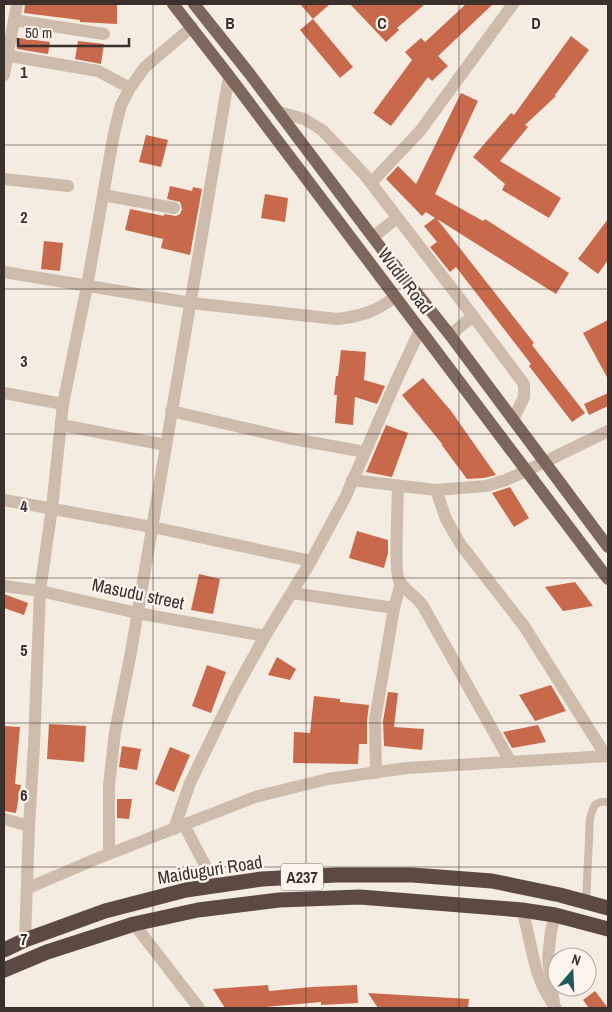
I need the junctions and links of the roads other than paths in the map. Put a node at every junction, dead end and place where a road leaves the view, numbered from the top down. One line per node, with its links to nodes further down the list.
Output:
1 (18, 4): 5 (street)
2 (173, 4): 6 (main road, Wudil Road)
3 (194, 4): 12 (main road, Wudil Road)
4 (513, 4): 14 (street)
5 (14, 20): 7 (street); 8 (street)
6 (192, 28): 10 (main road, Wudil Road); 11 (street)
7 (104, 34)
8 (5, 56): 9 (street); 11 (street)
9 (4, 75)
10 (229, 76): 22 (main road, Wudil Road); 23 (street)
11 (130, 88): 16 (street)
12 (279, 112): 14 (street); 19 (main road, Wudil Road)
13 (4, 179): 15 (street)
14 (371, 183): 18 (street)
15 (68, 186)
16 (103, 195): 17 (street); 21 (street)
17 (174, 208)
18 (397, 218): 19 (street); 24 (street)
19 (373, 237): 26 (main road, Wudil Road)
20 (4, 272): 21 (street)
21 (87, 286): 23 (street); 28 (street)
22 (395, 297): 23 (street); 25 (main road, Wudil Road)
23 (190, 304): 29 (street)
24 (474, 316): 26 (street); 30 (street)
25 (420, 330): 34 (street); 36 (main road, Wudil Road)
26 (450, 335): 30 (main road, Wudil Road)
27 (4, 393): 28 (street)
28 (63, 404): 31 (street)
29 (171, 411): 33 (street); 34 (street)
30 (513, 420): 35 (main road, Wudil Road)
31 (61, 425): 33 (street); 41 (street)
32 (608, 430): 35 (street)
33 (166, 445): 42 (street)
34 (365, 452): 37 (street)
35 (545, 461): 36 (street); 43 (main road, Wudil Road)
36 (526, 471): 39 (street); 45 (main road, Wudil Road)
37 (352, 480): 38 (street); 44 (street)
38 (398, 486): 39 (street); 46 (street)
39 (436, 490): 53 (street)
40 (4, 500): 41 (street)
41 (52, 508): 42 (street); 48 (street)
42 (152, 527): 44 (street); 51 (street)
43 (608, 547)
44 (311, 561): 49 (street)
45 (608, 579)
46 (401, 583): 50 (street); 54 (street)
47 (4, 586): 48 (street, Masudu street)
48 (40, 591): 51 (street, Masudu street); 58 (street)
49 (292, 593): 50 (street); 52 (street)
50 (394, 608): 55 (street)
51 (137, 613): 52 (street, Masudu street); 60 (street)
52 (265, 636): 59 (street)
53 (607, 756): 54 (street)
54 (510, 761): 55 (street)
55 (376, 773): 59 (street)
56 (608, 802): 63 (lane)
57 (4, 819): 58 (street)
58 (29, 826): 62 (street)
59 (179, 827): 60 (street); 61 (street)
60 (109, 854): 62 (street)
61 (216, 886): 63 (highway, Maiduguri Road / A237); 69 (highway, Maiduguri Road / A237)
62 (28, 888): 69 (street)
63 (586, 902): 64 (highway, Maiduguri Road / A237)
64 (608, 908)
65 (522, 910): 66 (highway, A237); 67 (highway, A237); 72 (street)
66 (555, 914): 68 (highway, A237); 72 (street)
67 (134, 924): 71 (highway, A237); 73 (street)
68 (608, 929)
69 (25, 940): 70 (highway, Maiduguri Road / A237)
70 (4, 950)
71 (4, 970)
72 (555, 1007)
73 (199, 1008)

